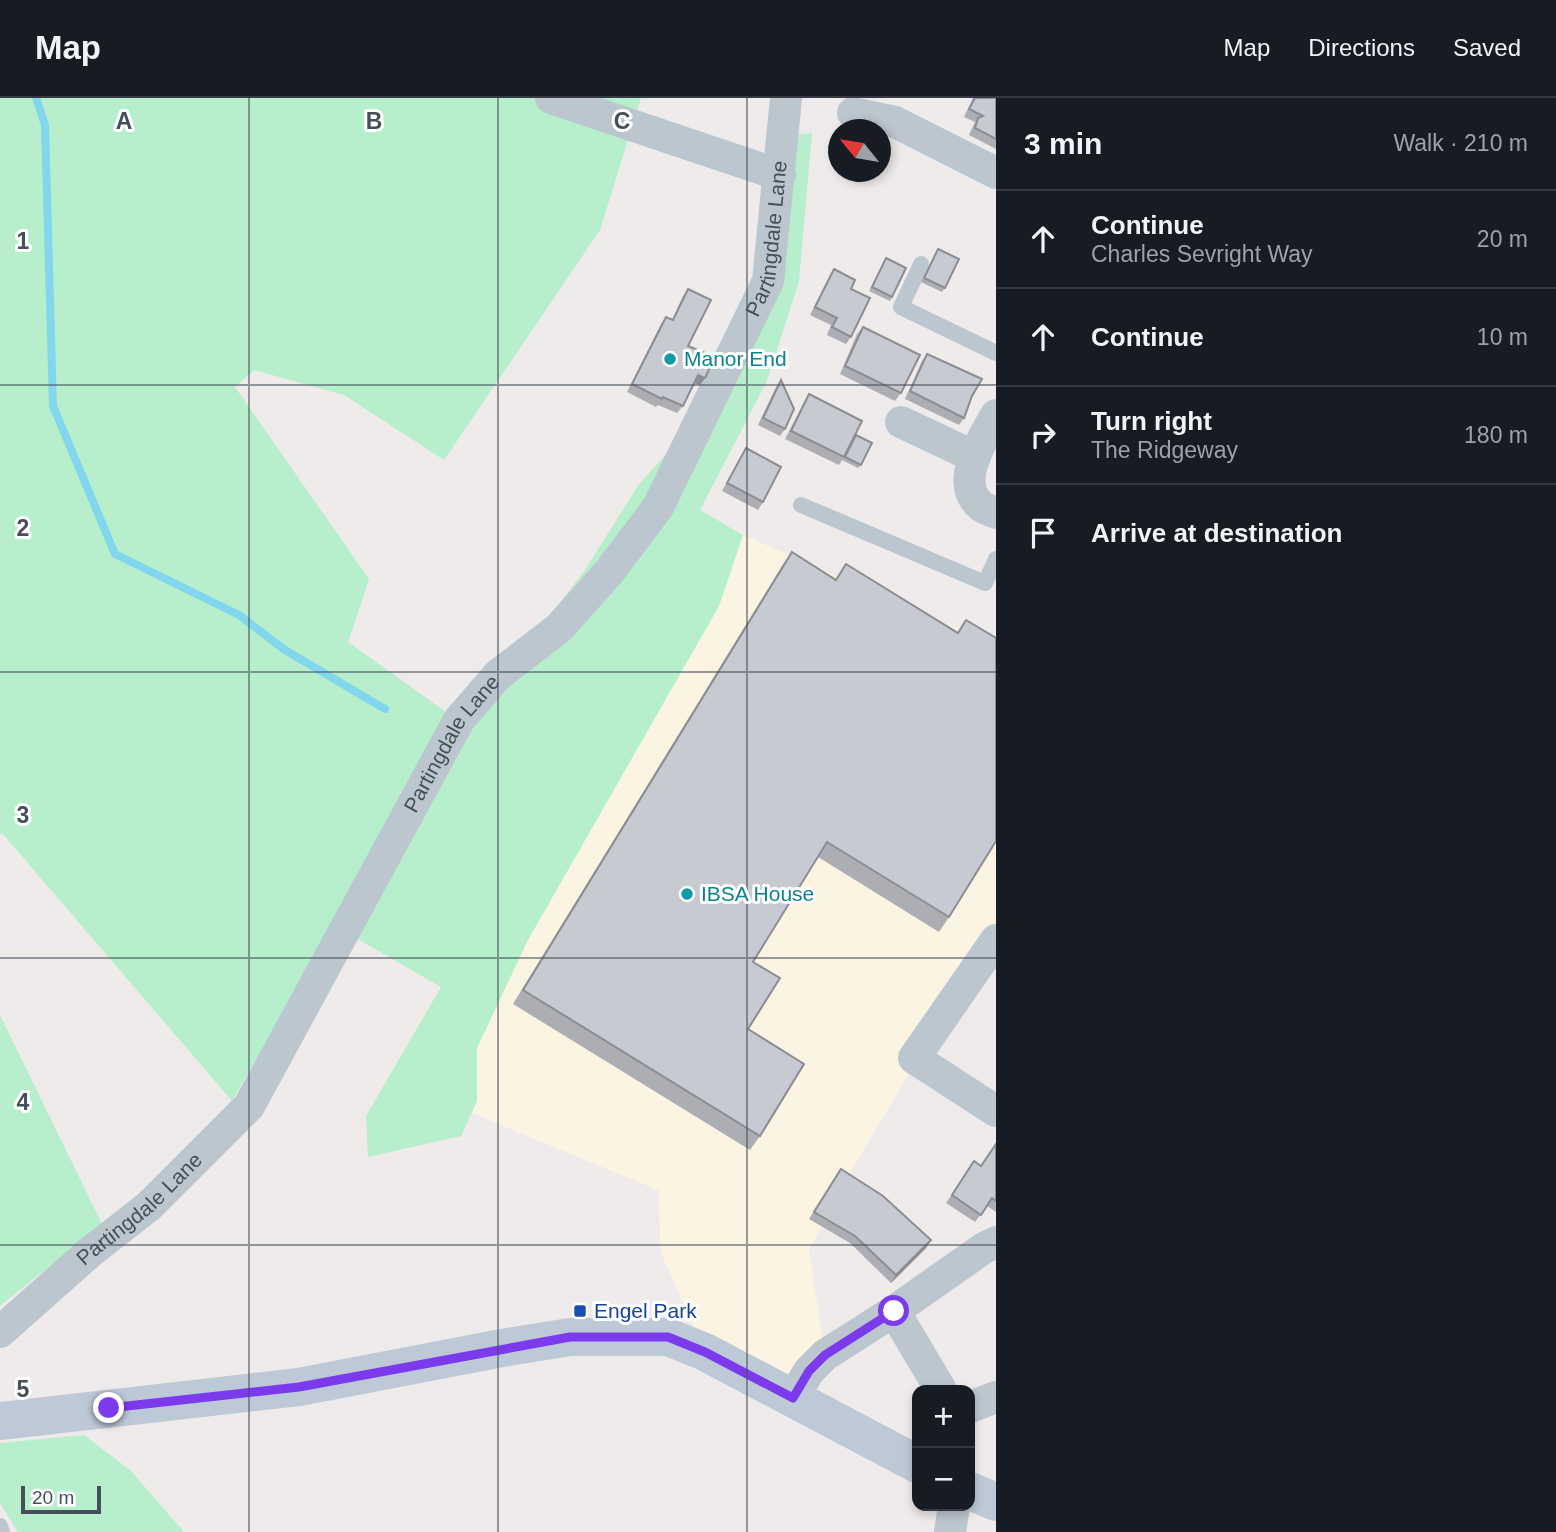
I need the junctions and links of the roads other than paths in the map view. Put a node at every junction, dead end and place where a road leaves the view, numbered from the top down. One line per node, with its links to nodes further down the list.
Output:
1 (551, 98): 6 (street)
2 (786, 98): 6 (street, Partingdale Lane)
3 (900, 110): 4 (street); 5 (street)
4 (853, 113)
5 (996, 173)
6 (780, 175): 20 (street, Partingdale Lane)
7 (921, 264): 8 (lane)
8 (996, 353)
9 (996, 415): 11 (street)
10 (901, 422): 11 (street)
11 (975, 457): 13 (street)
12 (801, 505): 15 (lane)
13 (996, 513)
14 (996, 559): 15 (lane)
15 (990, 586)
16 (996, 940): 17 (street)
17 (996, 1111)
18 (996, 1242): 19 (street)
19 (894, 1311): 21 (street); 23 (street)
20 (0, 1332)
21 (938, 1385)
22 (996, 1397): 24 (street)
23 (793, 1398): 25 (main road); 26 (main road)
24 (975, 1405)
25 (0, 1421)
26 (912, 1461)
27 (975, 1493): 28 (main road)
28 (996, 1502)
29 (953, 1511): 32 (street)
30 (0, 1526): 31 (lane)
31 (2, 1532)
32 (950, 1532)

